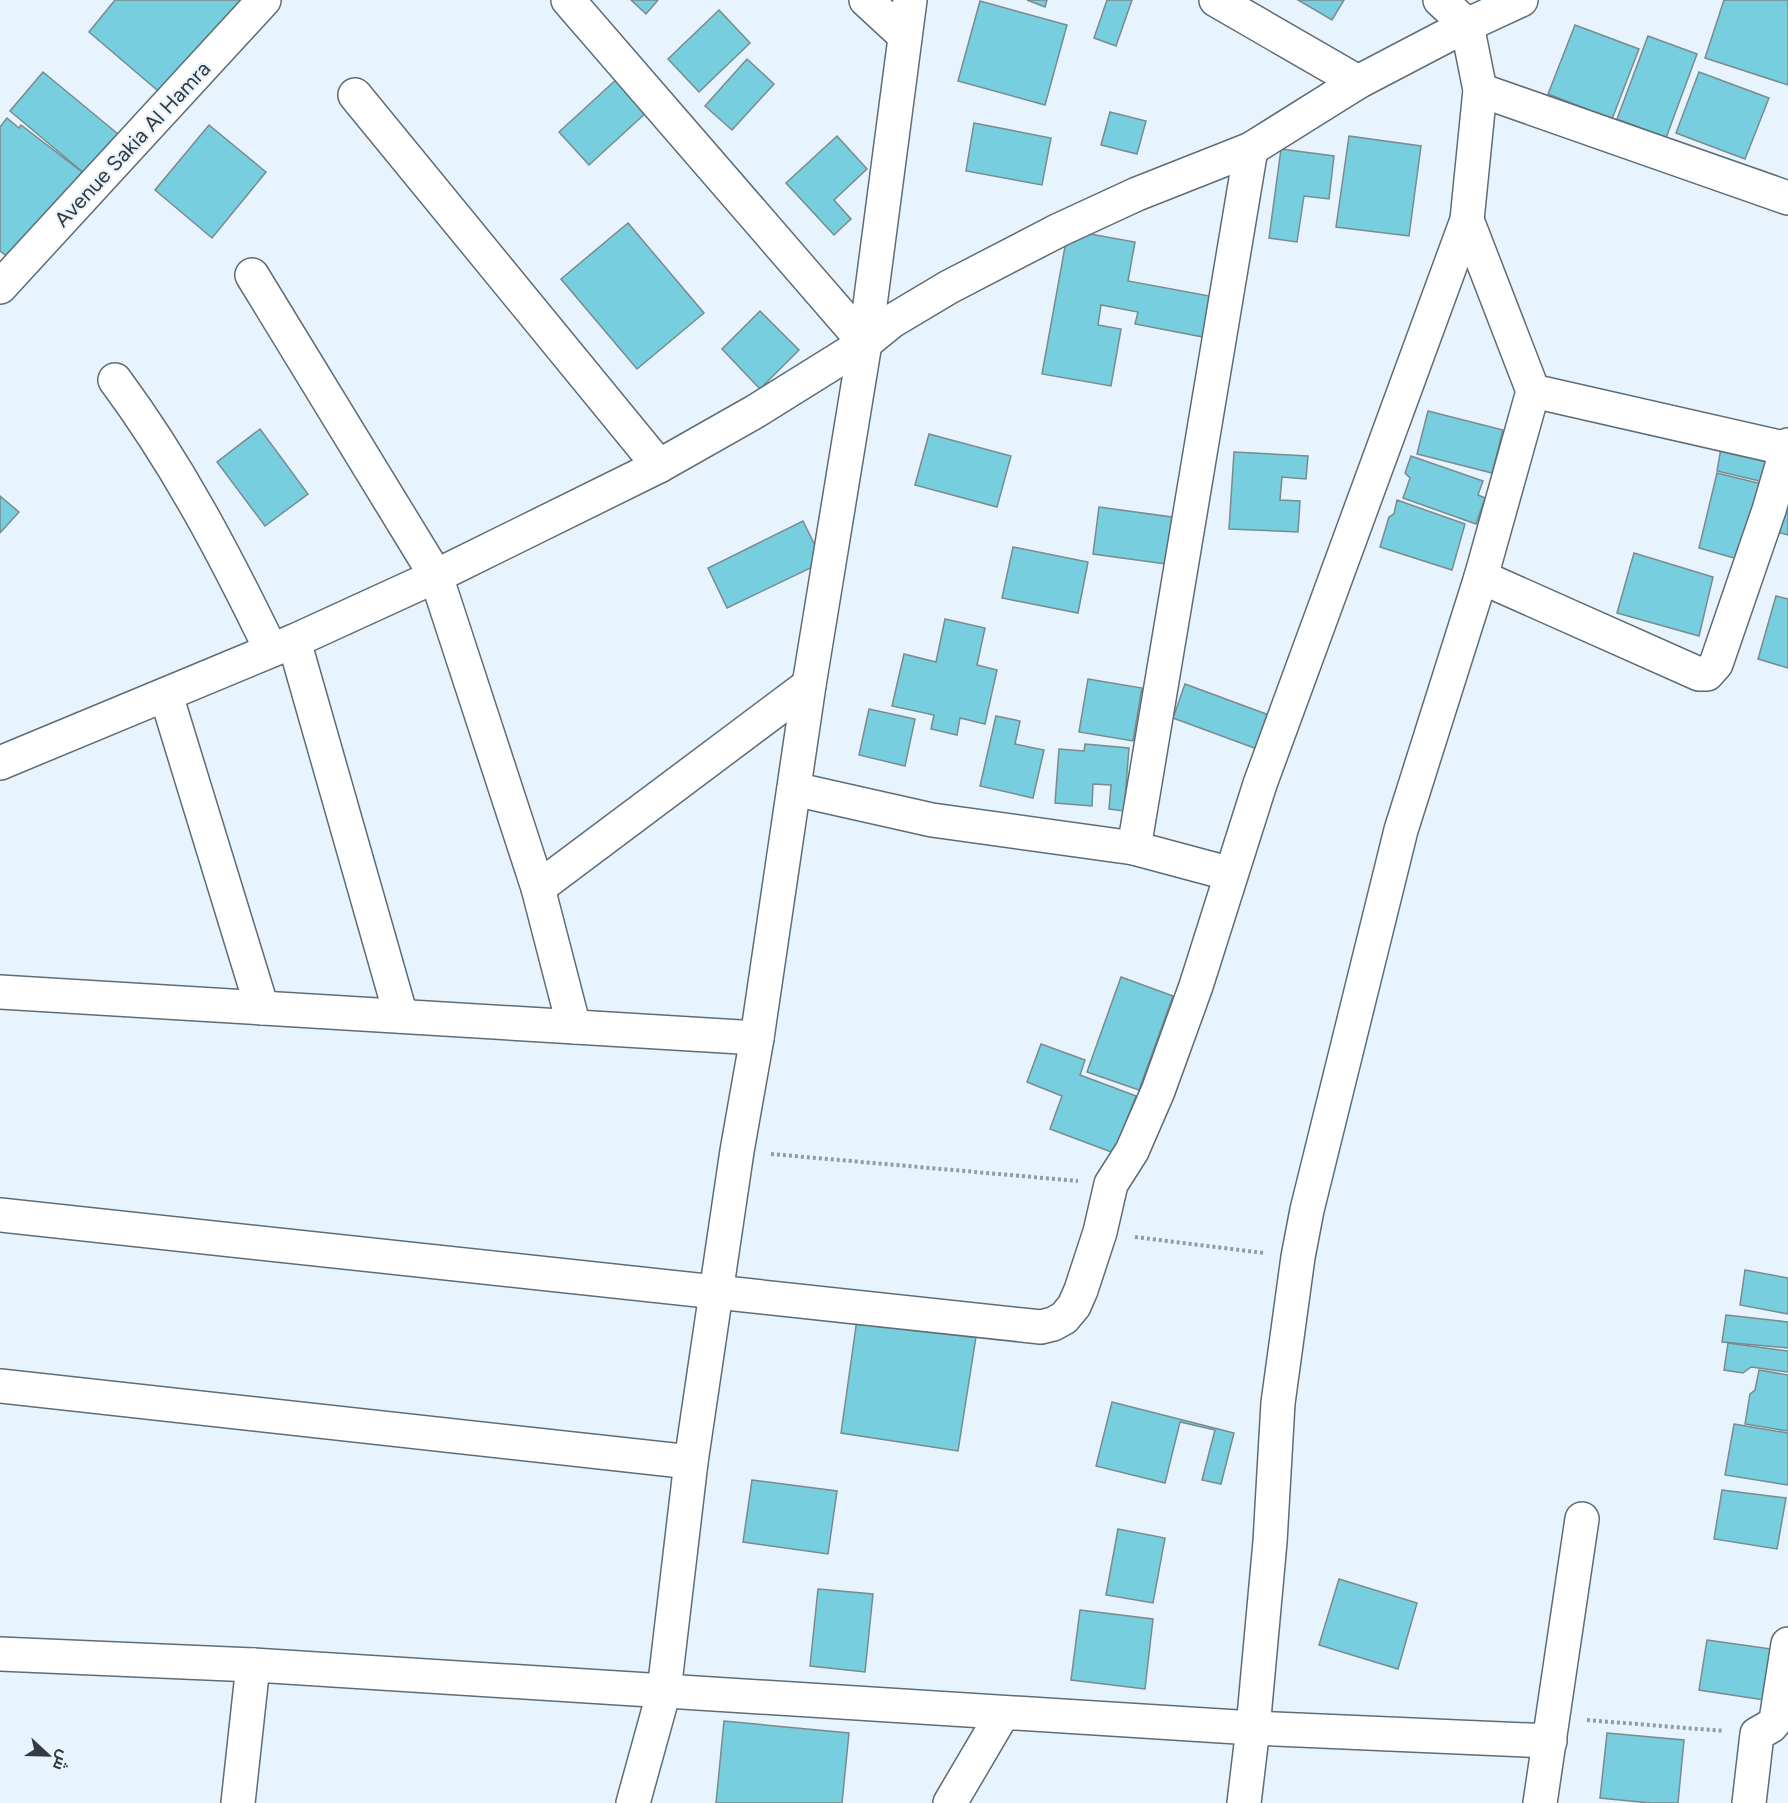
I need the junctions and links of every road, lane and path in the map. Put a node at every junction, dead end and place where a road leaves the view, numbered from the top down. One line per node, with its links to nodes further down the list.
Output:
1 (264, 0): 17 (street, Avenue Sakia Al Hamra)
2 (568, 0): 18 (street)
3 (866, 0): 9 (street)
4 (910, 0): 9 (street)
5 (1216, 0): 10 (street)
6 (1440, 0): 8 (street)
7 (1521, 0): 8 (street)
8 (1467, 25): 10 (street); 11 (street)
9 (905, 36): 18 (street)
10 (1358, 82): 13 (street)
11 (1480, 90): 14 (street); 15 (street)
12 (354, 95): 22 (street)
13 (1251, 149): 18 (street); 30 (street)
14 (1788, 198)
15 (1467, 220): 20 (street); 31 (street)
16 (252, 275): 23 (street)
17 (0, 287)
18 (865, 343): 22 (street); 26 (street)
19 (115, 380): 25 (street)
20 (1533, 391): 21 (street); 24 (street)
21 (1788, 448): 24 (street)
22 (659, 466): 23 (street)
23 (436, 576): 25 (street); 32 (street)
24 (1481, 577): 42 (street)
25 (282, 645): 27 (street); 35 (street)
26 (809, 685): 29 (street); 32 (street)
27 (166, 695): 28 (street); 34 (street)
28 (0, 763)
29 (794, 789): 30 (street); 37 (street)
30 (1134, 848): 31 (street)
31 (1231, 874): 39 (street)
32 (538, 888): 36 (street)
33 (0, 993): 34 (street)
34 (262, 1008): 35 (street)
35 (401, 1016): 36 (street)
36 (574, 1026): 37 (street)
37 (757, 1038): 38 (street)
38 (737, 1151): 39 (path); 43 (street)
39 (1111, 1184): 41 (street)
40 (0, 1215): 43 (street)
41 (1100, 1232): 42 (path); 43 (street)
42 (1298, 1257): 52 (street)
43 (716, 1292): 45 (street)
44 (0, 1386): 45 (street)
45 (691, 1462): 50 (street)
46 (1582, 1519): 53 (street)
47 (1788, 1644): 54 (street)
48 (0, 1654): 49 (street)
49 (253, 1665): 50 (street); 55 (street)
50 (664, 1691): 51 (street); 56 (street)
51 (1003, 1713): 52 (street); 57 (street)
52 (1253, 1728): 53 (street); 58 (street)
53 (1552, 1729): 54 (path); 59 (street)
54 (1757, 1734): 60 (street)
55 (238, 1803)
56 (633, 1803)
57 (950, 1803)
58 (1244, 1803)
59 (1540, 1803)
60 (1749, 1803)

